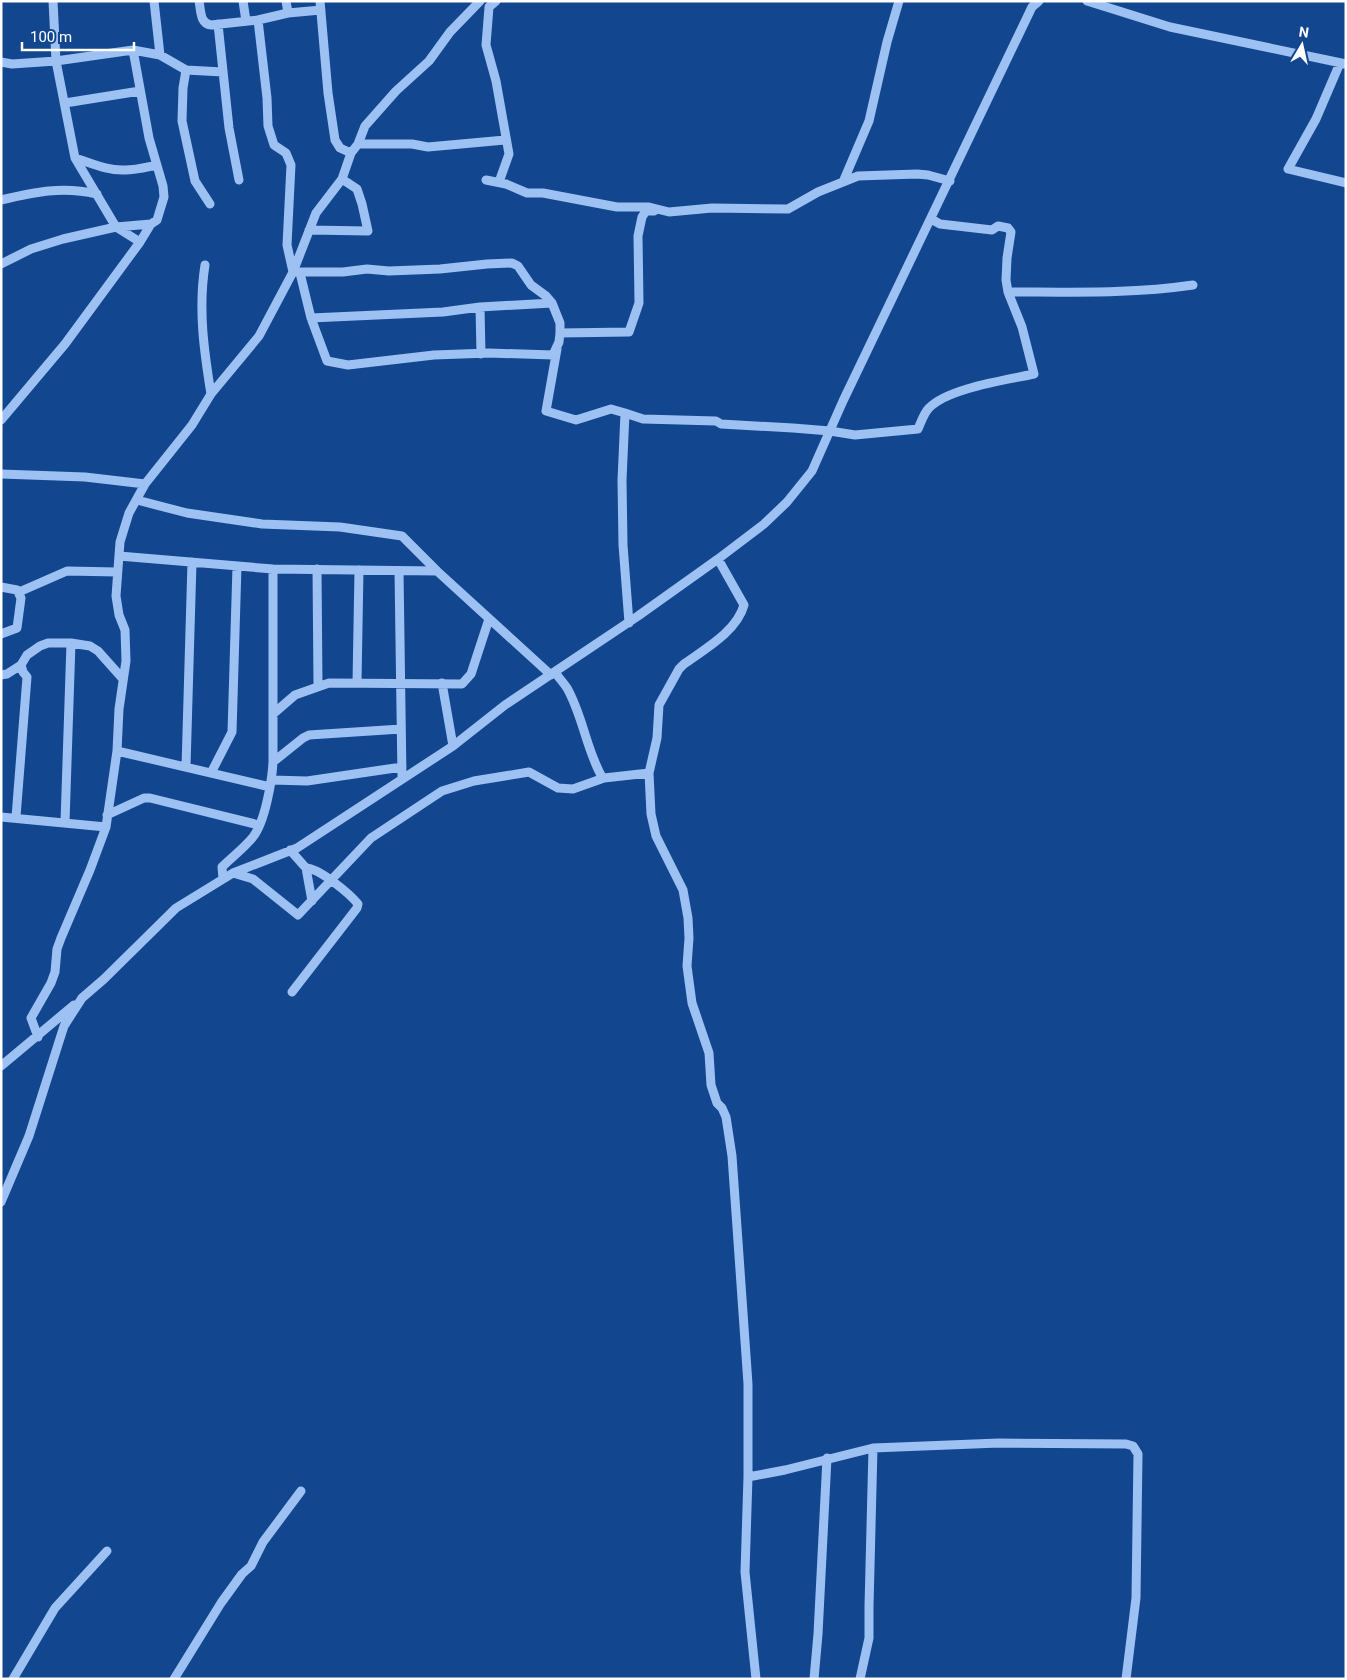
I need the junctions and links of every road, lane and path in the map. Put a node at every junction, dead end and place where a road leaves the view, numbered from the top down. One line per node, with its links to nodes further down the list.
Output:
1 (53, 1): 18 (street)
2 (154, 1): 17 (street)
3 (199, 1): 15 (street)
4 (243, 1): 14 (street)
5 (286, 1): 12 (street)
6 (480, 1): 26 (street)
7 (496, 1): 25 (street)
8 (899, 1): 35 (street)
9 (1087, 1): 20 (street)
10 (1034, 3): 33 (street)
11 (320, 6): 12 (street); 27 (street)
12 (288, 13): 13 (street)
13 (258, 20): 14 (street); 48 (street)
14 (246, 21): 15 (street)
15 (218, 24): 22 (street)
16 (133, 50): 17 (street); 18 (street); 23 (street)
17 (160, 55): 21 (street)
18 (56, 60): 19 (street); 24 (street)
19 (1, 62)
20 (1343, 64): 36 (street)
21 (186, 70): 22 (street); 39 (street)
22 (223, 72): 31 (street)
23 (140, 91): 24 (street); 29 (street)
24 (64, 102): 28 (street)
25 (505, 140): 26 (street); 34 (street)
26 (358, 144): 27 (street)
27 (351, 153): 30 (street)
28 (75, 158): 29 (street); 37 (street)
29 (157, 165): 42 (street)
30 (342, 179): 44 (street); 44 (street)
31 (239, 180)
32 (486, 180): 34 (street)
33 (950, 181): 35 (street); 41 (street)
34 (499, 182): 40 (street)
35 (843, 182): 40 (street)
36 (1346, 182)
37 (97, 194): 38 (street); 43 (street)
38 (1, 200)
39 (210, 204)
40 (669, 212): 54 (street)
41 (931, 219): 50 (street); 59 (street)
42 (151, 224): 43 (street); 45 (street)
43 (116, 227): 45 (street); 46 (street)
44 (309, 230): 48 (street)
45 (140, 242): 58 (street)
46 (1, 264)
47 (205, 265): 56 (street)
48 (296, 273): 51 (street); 53 (street); 56 (street)
49 (1193, 285): 50 (street)
50 (1008, 292): 59 (street)
51 (552, 303): 52 (street); 54 (street)
52 (480, 307): 53 (street); 55 (street)
53 (311, 318): 55 (street)
54 (560, 337): 55 (street); 57 (street)
55 (481, 354)
56 (212, 394): 61 (street)
57 (625, 413): 59 (street); 76 (street)
58 (1, 420)
59 (830, 431): 64 (street)
60 (1, 474): 61 (street)
61 (145, 484): 62 (street)
62 (137, 500): 63 (street); 71 (street)
63 (119, 556): 65 (street); 72 (street)
64 (718, 559): 76 (street); 95 (street)
65 (192, 562): 66 (street); 92 (street)
66 (237, 566): 67 (street); 94 (street)
67 (273, 569): 68 (street); 87 (street)
68 (317, 570): 69 (street); 86 (street)
69 (358, 570): 70 (street); 83 (street)
70 (399, 571): 71 (street); 84 (street)
71 (436, 571): 75 (street)
72 (117, 572): 74 (street); 82 (street)
73 (1, 587): 74 (street)
74 (19, 592): 77 (street)
75 (489, 619): 80 (street); 85 (street)
76 (629, 623): 80 (street)
77 (1, 634)
78 (71, 643): 79 (street); 82 (street); 102 (street)
79 (21, 665): 81 (street); 101 (street)
80 (553, 673): 89 (street); 97 (street)
81 (1, 675)
82 (123, 679): 90 (street)
83 (357, 683): 84 (street); 86 (street)
84 (400, 683): 85 (street); 88 (street)
85 (442, 683): 89 (street)
86 (318, 686): 87 (street)
87 (273, 714): 91 (street)
88 (401, 729): 91 (street); 93 (street)
89 (453, 746): 96 (street)
90 (117, 751): 92 (street); 99 (street)
91 (273, 762): 98 (street)
92 (186, 767): 94 (street)
93 (402, 767): 96 (street); 98 (street)
94 (211, 773): 98 (street)
95 (649, 773): 97 (street); 118 (street)
96 (402, 778): 105 (street)
97 (604, 778): 109 (street)
98 (271, 784): 103 (street)
99 (107, 815): 103 (street); 104 (street)
100 (1, 817): 101 (street)
101 (16, 817): 102 (street)
102 (65, 822): 104 (street)
103 (259, 825): 108 (street)
104 (106, 826): 113 (street)
105 (290, 850): 106 (street); 107 (street)
106 (306, 868): 109 (street); 110 (street)
107 (233, 873): 108 (street); 110 (street)
108 (223, 879): 112 (street)
109 (331, 881): 110 (street); 111 (street)
110 (312, 901)
111 (292, 992)
112 (82, 998): 113 (street); 115 (street)
113 (38, 1037): 114 (street)
114 (1, 1066)
115 (1, 1202)
116 (873, 1448): 117 (street); 125 (street); 126 (street)
117 (828, 1458): 118 (street); 124 (street)
118 (748, 1477): 123 (street)
119 (301, 1491): 122 (street)
120 (107, 1551): 121 (street)
121 (13, 1679)
122 (174, 1679)
123 (756, 1679)
124 (814, 1679)
125 (860, 1679)
126 (1126, 1679)

